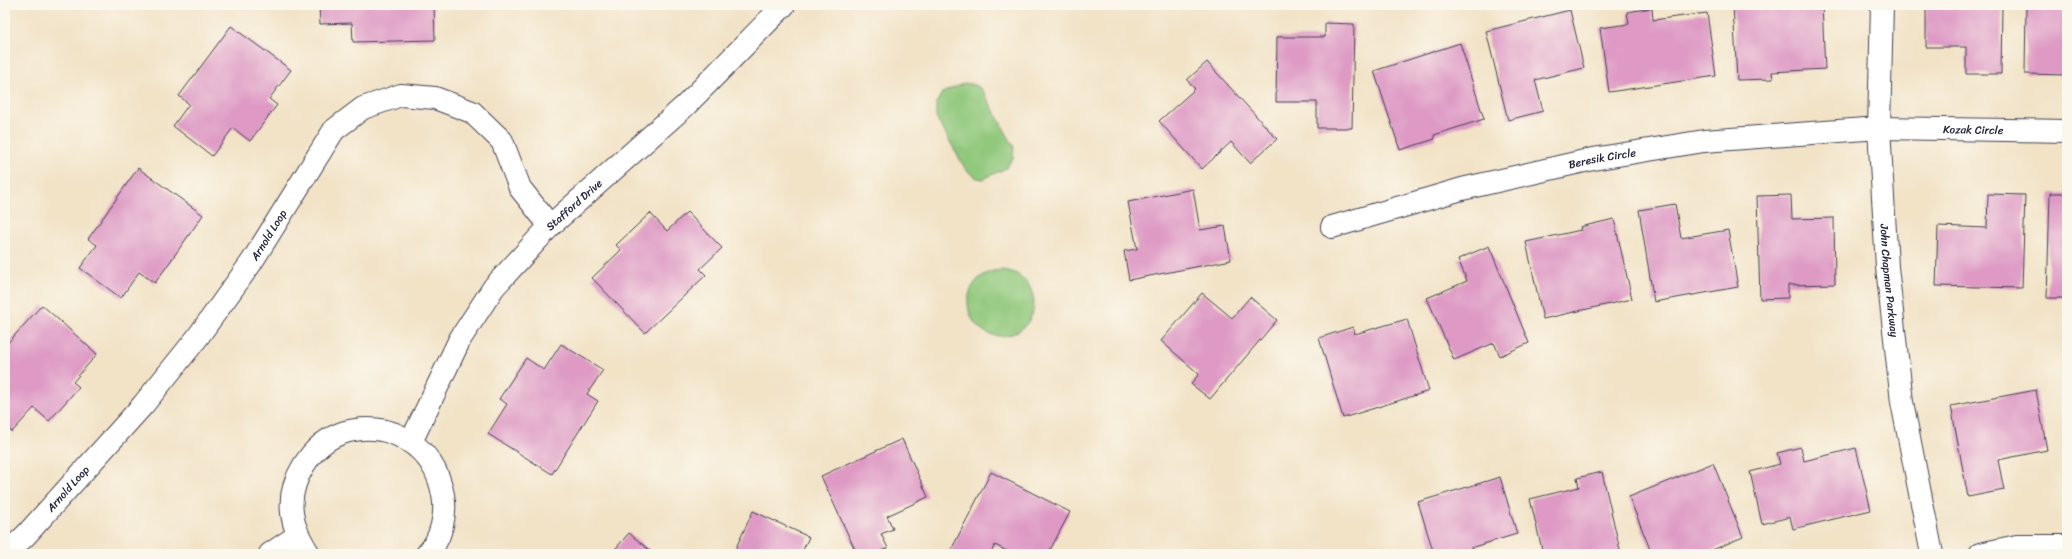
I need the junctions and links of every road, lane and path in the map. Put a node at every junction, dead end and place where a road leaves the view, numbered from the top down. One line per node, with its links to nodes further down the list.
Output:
1 (784, 5): 5 (street, Stafford Drive)
2 (1882, 5): 3 (street, John Chapman Parkway)
3 (1879, 128): 4 (street, Kozak Circle); 6 (street, Beresik Circle); 14 (street, John Chapman Parkway)
4 (2067, 131)
5 (550, 226): 7 (street, Stafford Drive); 11 (street, Arnold Loop)
6 (1332, 227)
7 (411, 442): 8 (street); 10 (street)
8 (297, 536): 12 (street); 13 (street)
9 (2067, 546): 15 (street)
10 (430, 553)
11 (6, 554)
12 (270, 554)
13 (309, 554)
14 (1932, 554)
15 (1980, 554)

